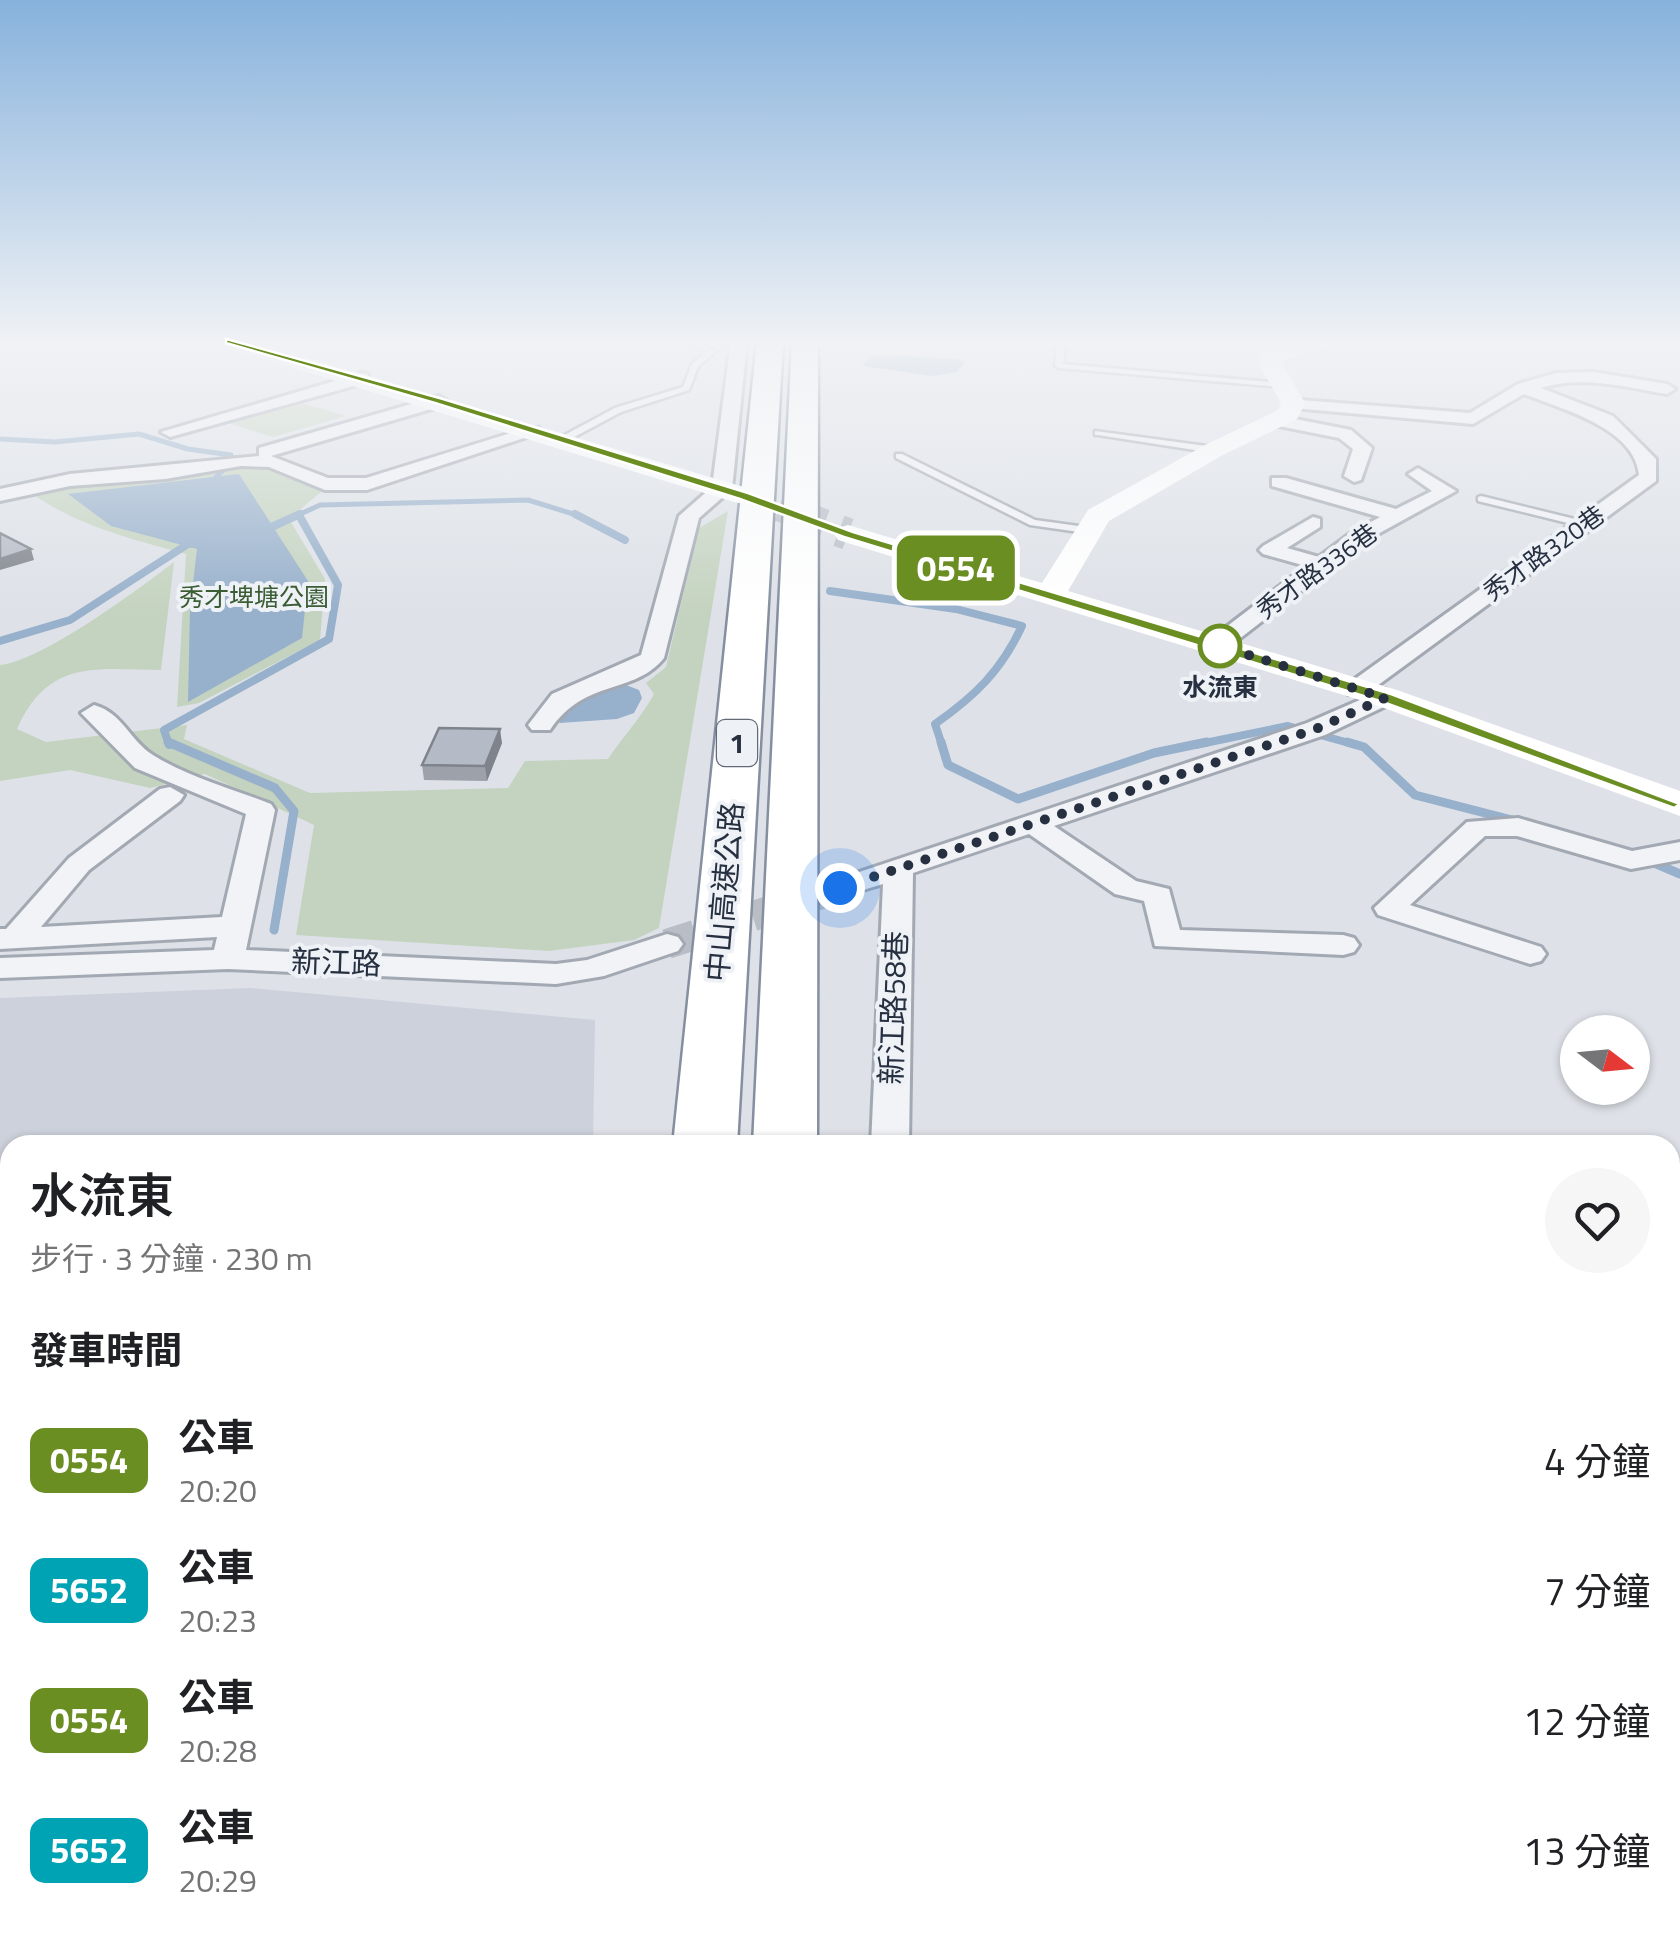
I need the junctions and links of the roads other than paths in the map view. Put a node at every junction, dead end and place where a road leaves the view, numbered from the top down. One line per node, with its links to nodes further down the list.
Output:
1 (336, 431): 13 (street)
2 (578, 431): 11 (lane)
3 (735, 431): 18 (street)
4 (763, 431): 45 (highway, 中山高速公路 / 1)
5 (803, 431): 46 (highway, 中山高速公路 / 1)
6 (1241, 431): 12 (main road)
7 (1339, 431): 16 (street)
8 (1619, 431): 23 (street, 秀才路320巷)
9 (533, 432): 11 (main road); 19 (street)
10 (1098, 433): 12 (lane)
11 (562, 440): 18 (main road)
12 (1214, 450): 24 (main road)
13 (266, 452)
14 (899, 456): 24 (lane)
15 (1418, 474): 21 (street, 秀才路336巷)
16 (1354, 476)
17 (1279, 482): 21 (street)
18 (733, 493): 31 (street)
19 (0, 495)
20 (1481, 499): 23 (lane)
21 (1398, 516): 26 (street, 秀才路336巷)
22 (1313, 523): 26 (street)
23 (1584, 524): 29 (street, 秀才路320巷)
24 (1086, 530): 27 (main road)
25 (848, 534): 27 (main road)
26 (1322, 564): 28 (street, 秀才路336巷)
27 (1050, 596): 28 (main road)
28 (1217, 645): 29 (main road)
29 (1371, 694): 33 (main road); 34 (street)
30 (94, 714): 38 (street)
31 (541, 725)
32 (170, 795): 39 (street)
33 (1680, 804)
34 (1034, 826): 36 (street); 41 (street)
35 (1656, 856): 42 (street)
36 (898, 871): 37 (street); 47 (street, 新江路58巷)
37 (840, 888)
38 (237, 926): 39 (street); 43 (street)
39 (8, 937)
40 (667, 944): 43 (street, 新江路)
41 (1343, 945)
42 (1530, 954)
43 (228, 959): 44 (street, 新江路)
44 (0, 968)
45 (706, 1135)
46 (786, 1135)
47 (890, 1135)

